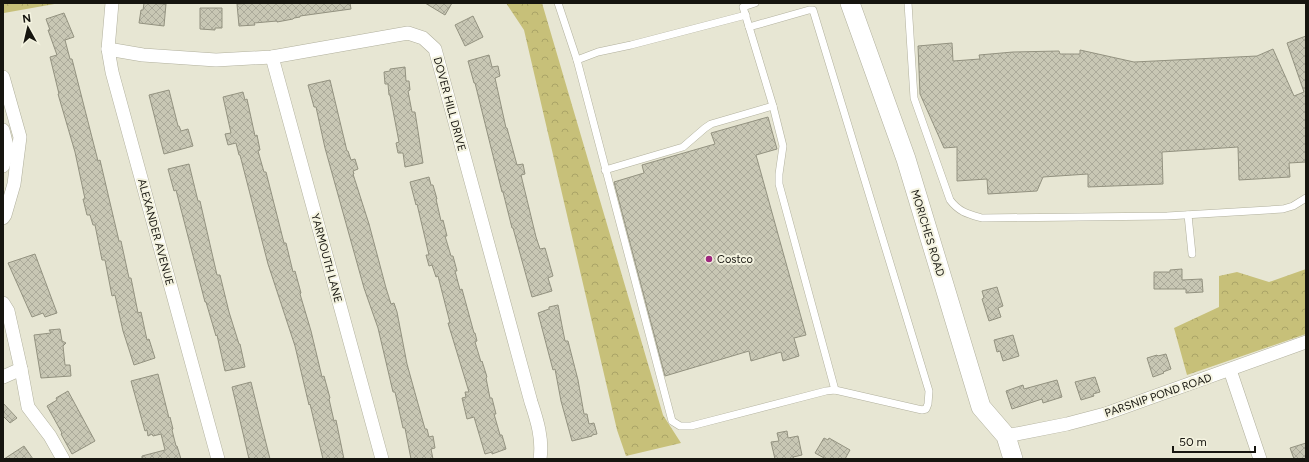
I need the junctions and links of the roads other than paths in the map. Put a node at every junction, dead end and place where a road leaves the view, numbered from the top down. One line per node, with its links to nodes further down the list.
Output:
1 (112, 3): 8 (street, ALEXANDER AVENUE)
2 (558, 3): 10 (lane)
3 (755, 3): 6 (lane)
4 (850, 3): 26 (street, MORICHES ROAD)
5 (908, 3): 17 (lane)
6 (746, 15): 7 (lane); 10 (lane)
7 (749, 27): 12 (lane); 25 (lane)
8 (108, 49): 9 (street, DOVER HILL DRIVE); 28 (street, ALEXANDER AVENUE)
9 (272, 57): 29 (street, YARMOUTH LANE); 30 (street, DOVER HILL DRIVE)
10 (577, 60): 15 (lane)
11 (3, 77): 18 (street)
12 (773, 106): 15 (lane); 25 (lane)
13 (3, 130): 14 (street)
14 (3, 166)
15 (605, 170): 25 (lane)
16 (1306, 198): 17 (lane)
17 (1188, 215): 19 (lane)
18 (3, 218)
19 (1192, 254)
20 (3, 302): 22 (street)
21 (1306, 342): 23 (street, PARSNIP POND ROAD)
22 (21, 369): 24 (street); 27 (street)
23 (1230, 370): 26 (street, PARSNIP POND ROAD); 32 (street)
24 (3, 377)
25 (835, 390)
26 (1006, 436): 31 (street, MORICHES ROAD)
27 (63, 459)
28 (218, 459)
29 (382, 459)
30 (540, 459)
31 (1013, 459)
32 (1260, 459)

